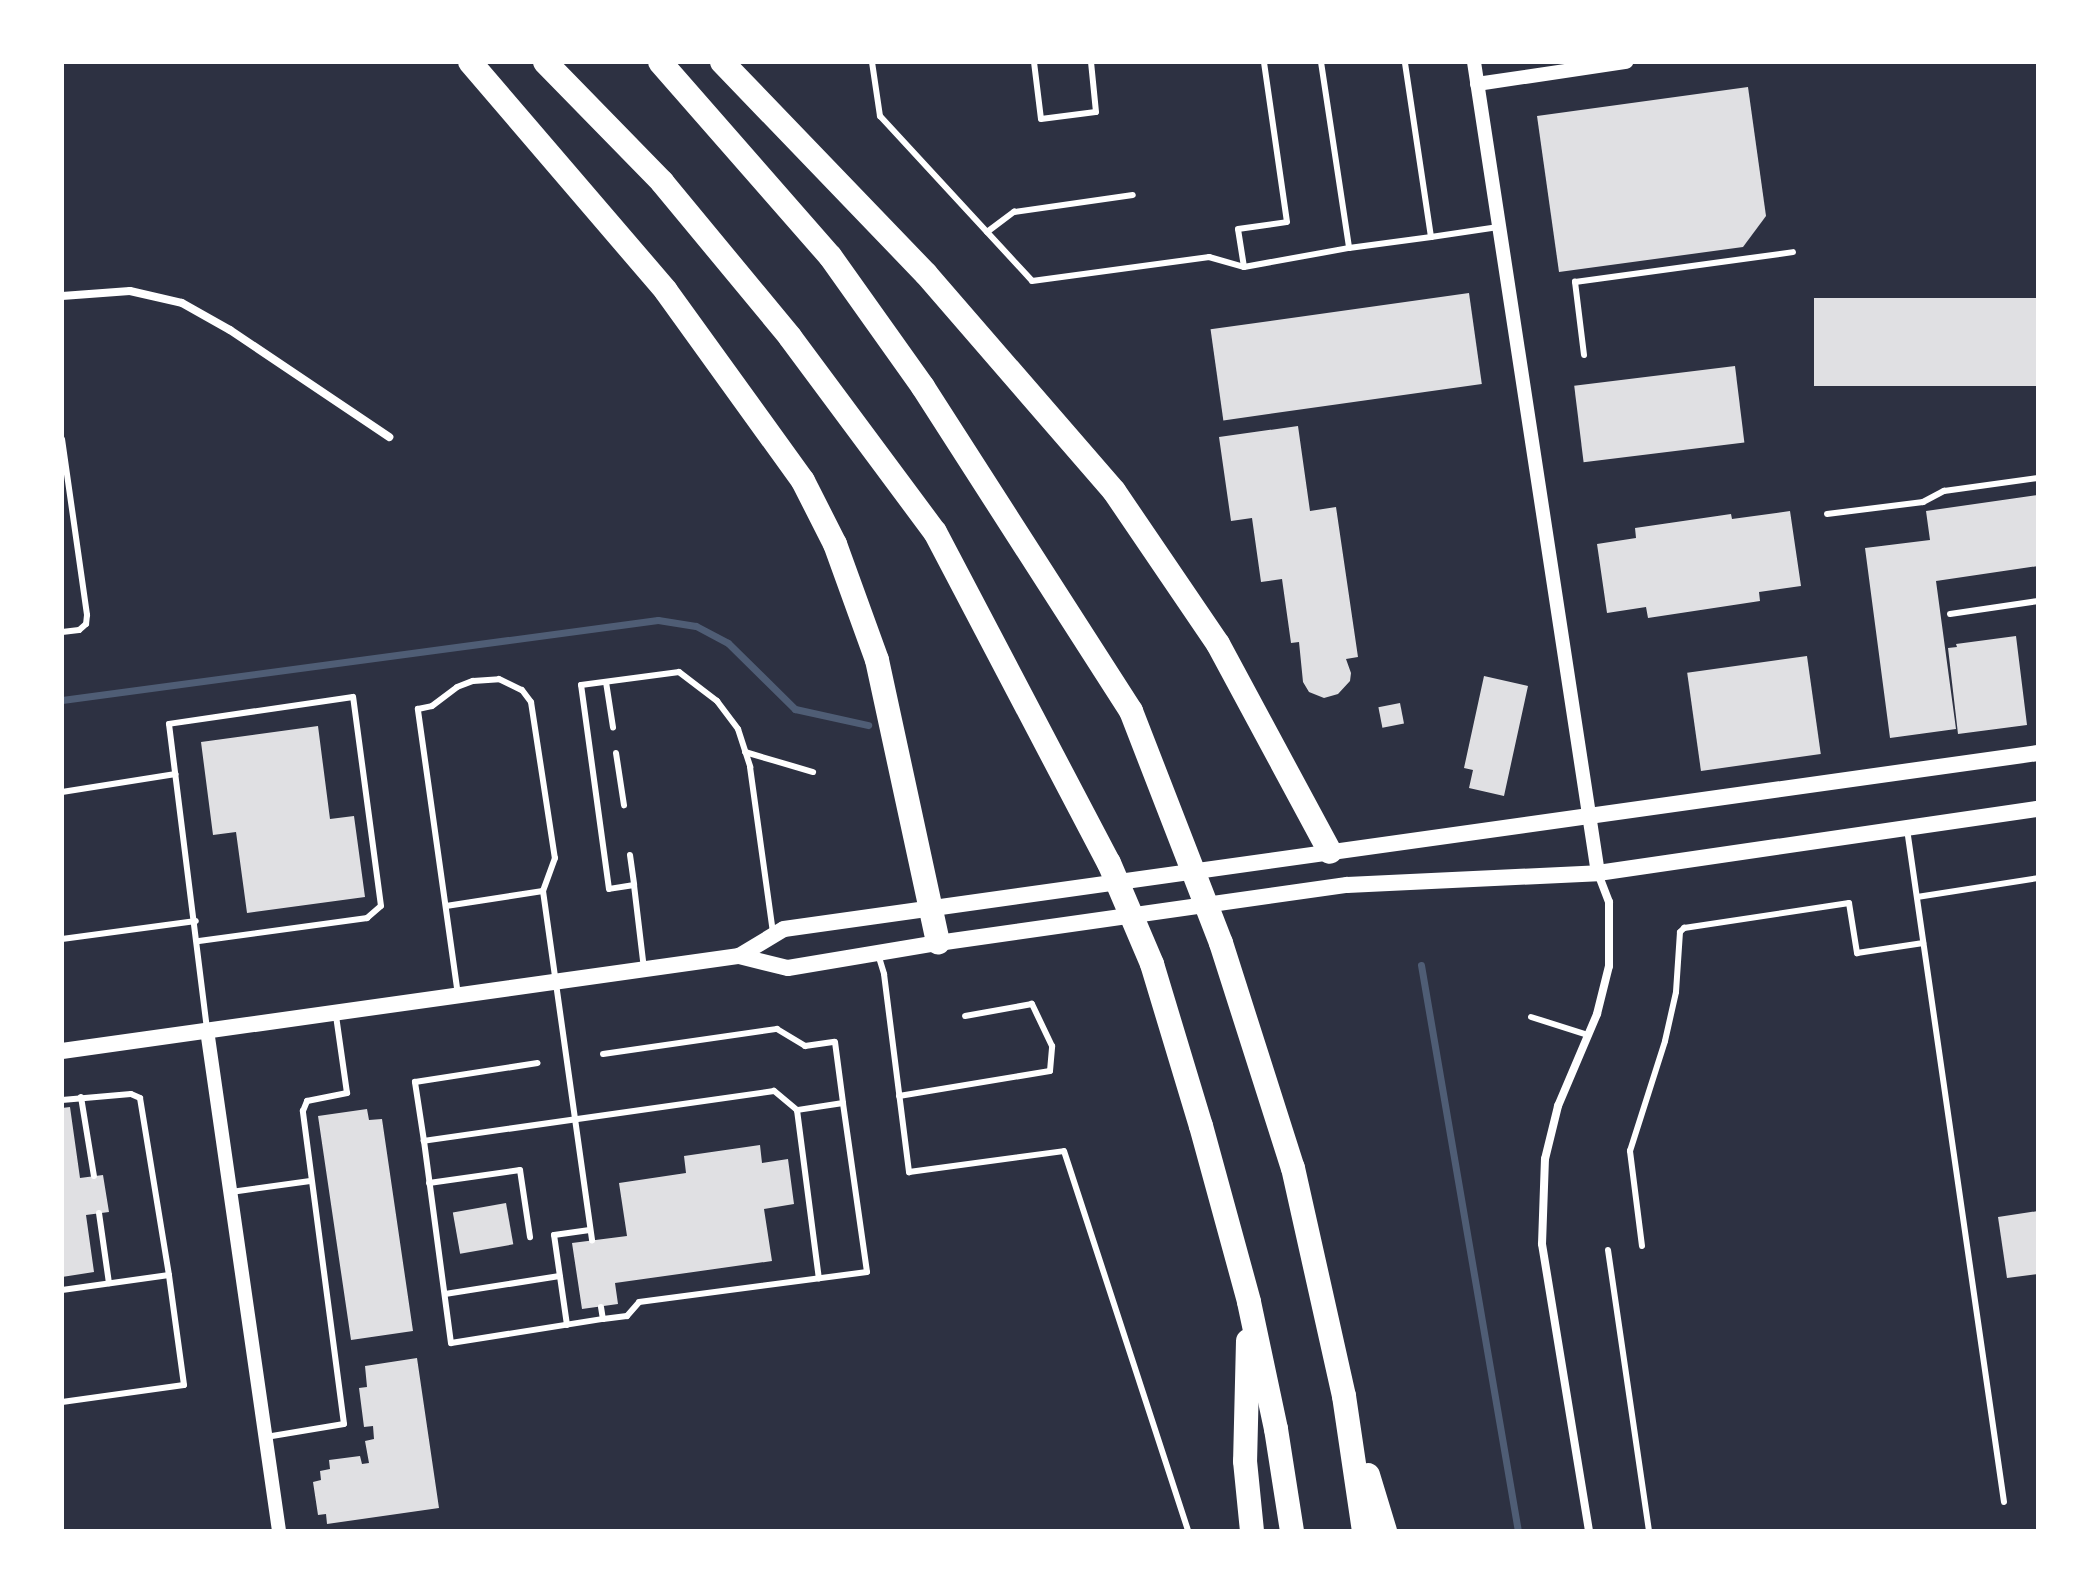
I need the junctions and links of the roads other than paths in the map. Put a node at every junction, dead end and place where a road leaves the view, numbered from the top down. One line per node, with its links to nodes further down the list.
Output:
1 (470, 62): 50 (highway)
2 (545, 62): 93 (highway)
3 (660, 62): 97 (highway)
4 (722, 62): 42 (highway)
5 (872, 62): 16 (lane)
6 (1034, 62): 7 (lane)
7 (1091, 62)
8 (1264, 62): 20 (lane)
9 (1321, 62): 18 (lane)
10 (1405, 62): 17 (lane)
11 (1474, 62): 13 (street)
12 (1626, 62): 13 (street)
13 (1477, 84): 15 (street)
14 (1133, 195): 16 (lane)
15 (1499, 227): 17 (lane); 40 (street)
16 (987, 232): 20 (lane)
17 (1431, 237): 18 (lane)
18 (1349, 248): 20 (lane)
19 (1793, 252): 22 (lane)
20 (1244, 267)
21 (62, 296): 23 (street)
22 (1584, 355)
23 (389, 437)
24 (62, 439): 29 (lane)
25 (2038, 478): 26 (lane)
26 (1827, 514)
27 (2038, 601): 28 (lane)
28 (1950, 614)
29 (62, 632)
30 (606, 682): 31 (lane); 32 (lane); 46 (lane)
31 (613, 727)
32 (745, 752): 35 (lane); 52 (lane)
33 (616, 753): 38 (lane)
34 (2038, 753): 40 (main road)
35 (813, 772)
36 (176, 774): 37 (lane); 51 (lane); 54 (lane)
37 (62, 792)
38 (624, 805)
39 (2038, 809): 41 (main road)
40 (1589, 816): 42 (main road); 44 (street)
41 (1907, 828): 44 (main road); 48 (lane)
42 (1330, 852): 50 (main road)
43 (630, 855): 46 (lane)
44 (1598, 873): 55 (main road); 66 (street)
45 (2038, 878): 48 (lane)
46 (634, 885): 59 (lane)
47 (543, 891): 49 (lane); 49 (lane); 60 (lane)
48 (1917, 897): 56 (lane)
49 (446, 906): 61 (lane)
50 (932, 908): 52 (main road); 55 (highway)
51 (196, 921): 53 (lane); 54 (lane)
52 (773, 937): 58 (main road)
53 (62, 939)
54 (199, 941): 65 (lane)
55 (938, 943): 57 (main road)
56 (1923, 943): 85 (lane); 100 (lane)
57 (877, 953): 58 (main road); 70 (lane)
58 (739, 956): 59 (main road)
59 (644, 969): 60 (main road)
60 (555, 981): 61 (main road); 75 (lane)
61 (458, 995): 62 (main road)
62 (335, 1012): 65 (main road); 78 (lane)
63 (965, 1016): 70 (lane)
64 (1531, 1017): 66 (lane)
65 (207, 1030): 67 (main road); 80 (street)
66 (1588, 1035): 107 (street)
67 (62, 1051)
68 (603, 1054): 73 (lane)
69 (538, 1063): 76 (lane)
70 (899, 1096): 102 (lane)
71 (81, 1097): 72 (lane); 77 (lane); 87 (lane)
72 (62, 1100)
73 (843, 1103): 74 (lane); 89 (lane)
74 (797, 1110): 75 (lane); 89 (lane)
75 (575, 1119): 76 (lane); 82 (lane)
76 (424, 1141): 79 (lane)
77 (94, 1176)
78 (310, 1181): 80 (lane); 99 (lane)
79 (429, 1183): 83 (lane); 92 (lane)
80 (231, 1192): 99 (street)
81 (99, 1213): 90 (lane)
82 (590, 1230): 84 (lane); 88 (lane)
83 (530, 1237)
84 (592, 1241)
85 (1642, 1246)
86 (1608, 1250): 108 (lane)
87 (169, 1275): 90 (lane); 98 (lane)
88 (560, 1276): 92 (lane); 96 (lane)
89 (819, 1279): 95 (lane)
90 (109, 1283): 91 (lane)
91 (62, 1290)
92 (445, 1294): 96 (lane)
93 (1249, 1302): 103 (highway); 104 (highway)
94 (601, 1307): 95 (lane)
95 (603, 1319): 96 (lane)
96 (567, 1325)
97 (1344, 1396): 105 (highway); 106 (highway)
98 (62, 1402)
99 (266, 1437): 101 (street)
100 (2004, 1502)
101 (279, 1531)
102 (1188, 1531)
103 (1252, 1531)
104 (1292, 1531)
105 (1364, 1531)
106 (1385, 1531)
107 (1589, 1531)
108 (1649, 1531)

